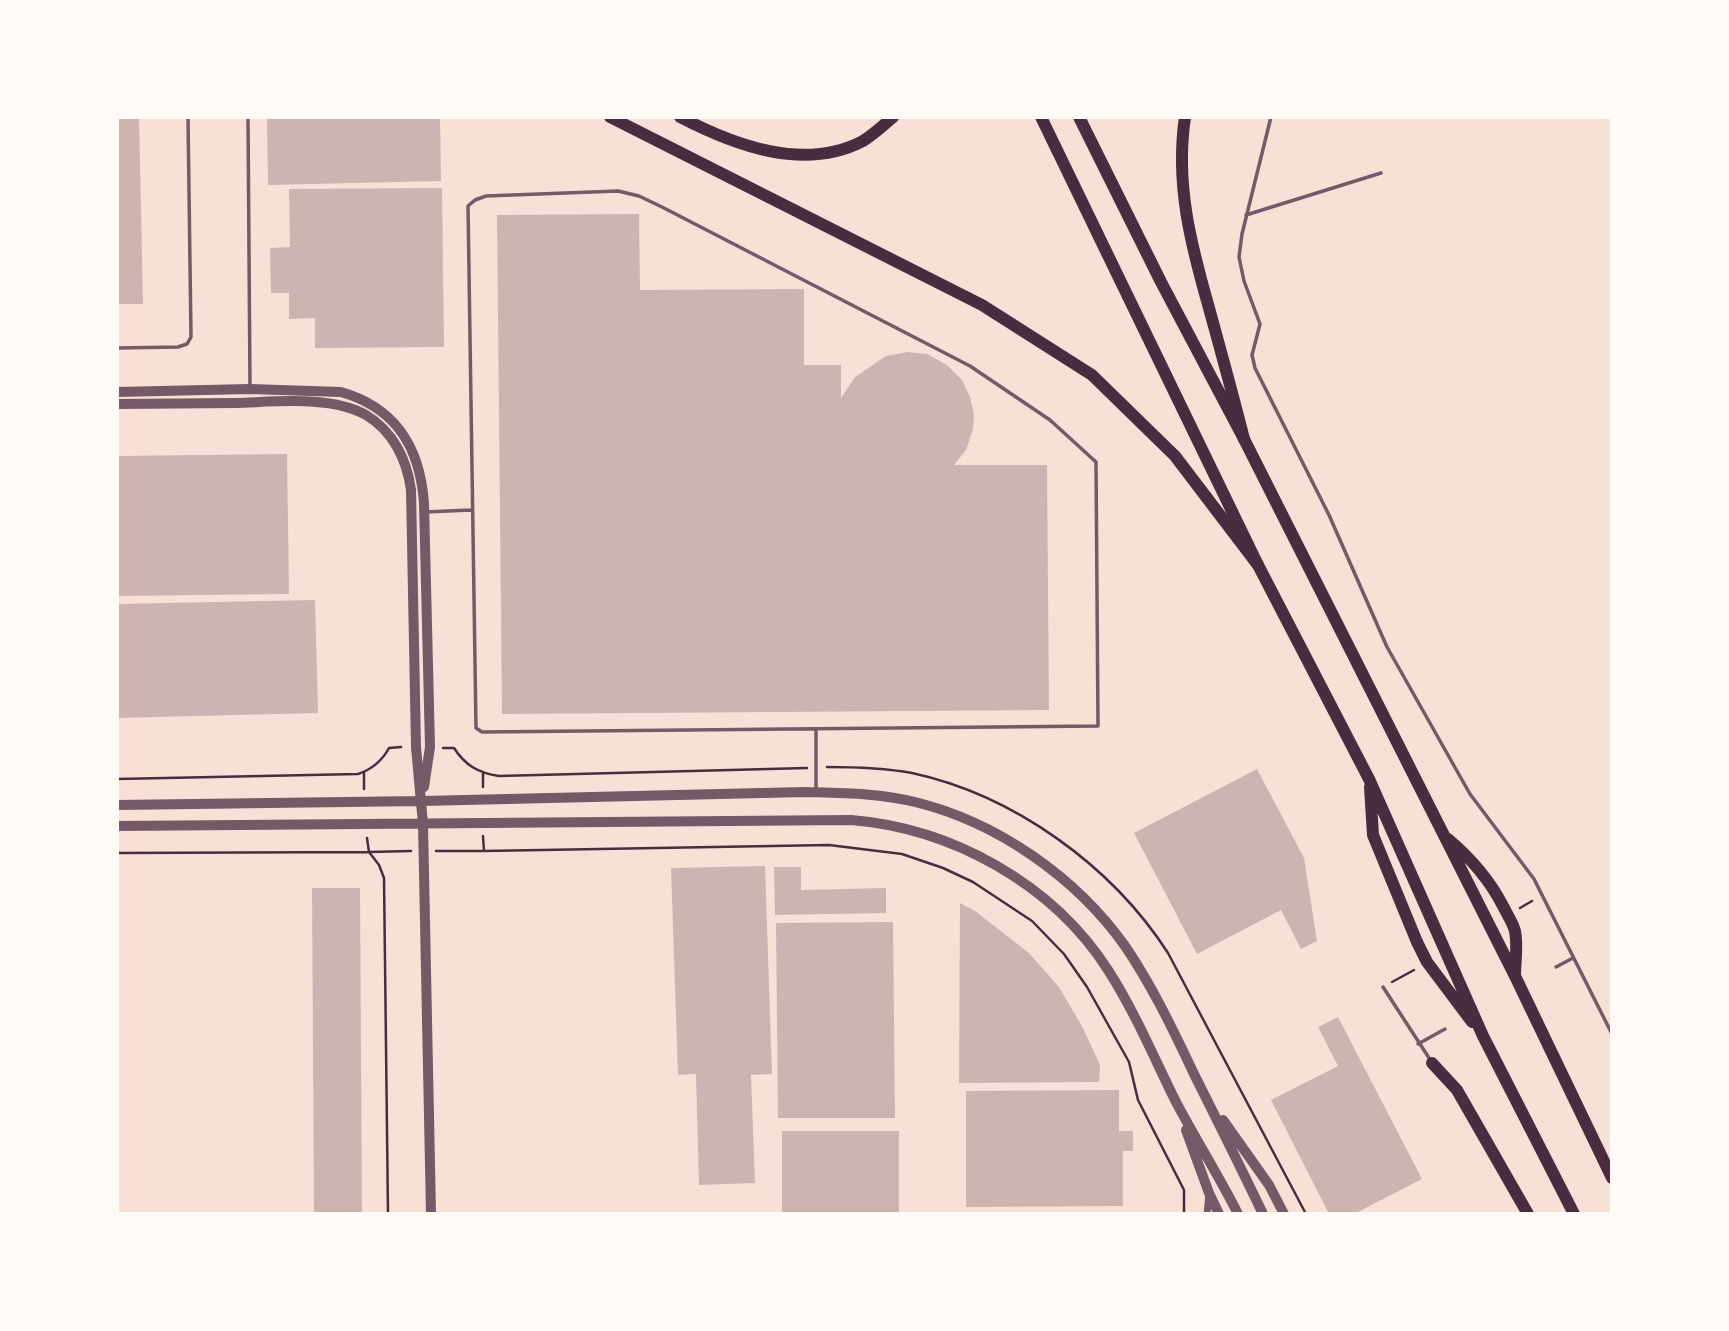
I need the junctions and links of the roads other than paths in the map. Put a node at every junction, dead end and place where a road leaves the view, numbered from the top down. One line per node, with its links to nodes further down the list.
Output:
1 (188, 117): 12 (lane)
2 (248, 117): 13 (lane)
3 (610, 117): 19 (main road)
4 (680, 117): 5 (main road)
5 (893, 117)
6 (1041, 117): 19 (main road)
7 (1079, 117): 16 (main road)
8 (1185, 117): 16 (main road)
9 (1271, 117): 11 (lane)
10 (1381, 173): 11 (lane)
11 (1246, 215): 28 (lane)
12 (117, 348)
13 (250, 389): 14 (street); 18 (street)
14 (117, 392)
15 (117, 404): 23 (street)
16 (1244, 439): 27 (main road)
17 (471, 510): 18 (lane); 20 (lane); 20 (lane)
18 (424, 512): 23 (street)
19 (1258, 565): 21 (main road)
20 (816, 729): 22 (lane)
21 (1369, 779): 34 (main road); 34 (main road)
22 (816, 792): 23 (street); 37 (street)
23 (422, 801): 24 (street); 25 (street)
24 (117, 805)
25 (423, 824): 26 (street); 38 (street); 41 (street)
26 (117, 826)
27 (1443, 835): 30 (main road); 30 (main road)
28 (1573, 958): 29 (lane); 33 (lane)
29 (1556, 967)
30 (1515, 976): 39 (main road)
31 (1383, 987): 35 (lane)
32 (1445, 1029): 35 (lane)
33 (1612, 1034)
34 (1483, 1036): 48 (main road)
35 (1418, 1044): 36 (lane)
36 (1432, 1063): 47 (main road)
37 (1204, 1094): 45 (street); 46 (street)
38 (1177, 1103): 40 (street); 44 (street)
39 (1612, 1178)
40 (1209, 1193): 42 (street); 43 (street)
41 (431, 1214)
42 (1207, 1214)
43 (1219, 1214)
44 (1238, 1214)
45 (1263, 1214)
46 (1284, 1214)
47 (1528, 1214)
48 (1574, 1214)

